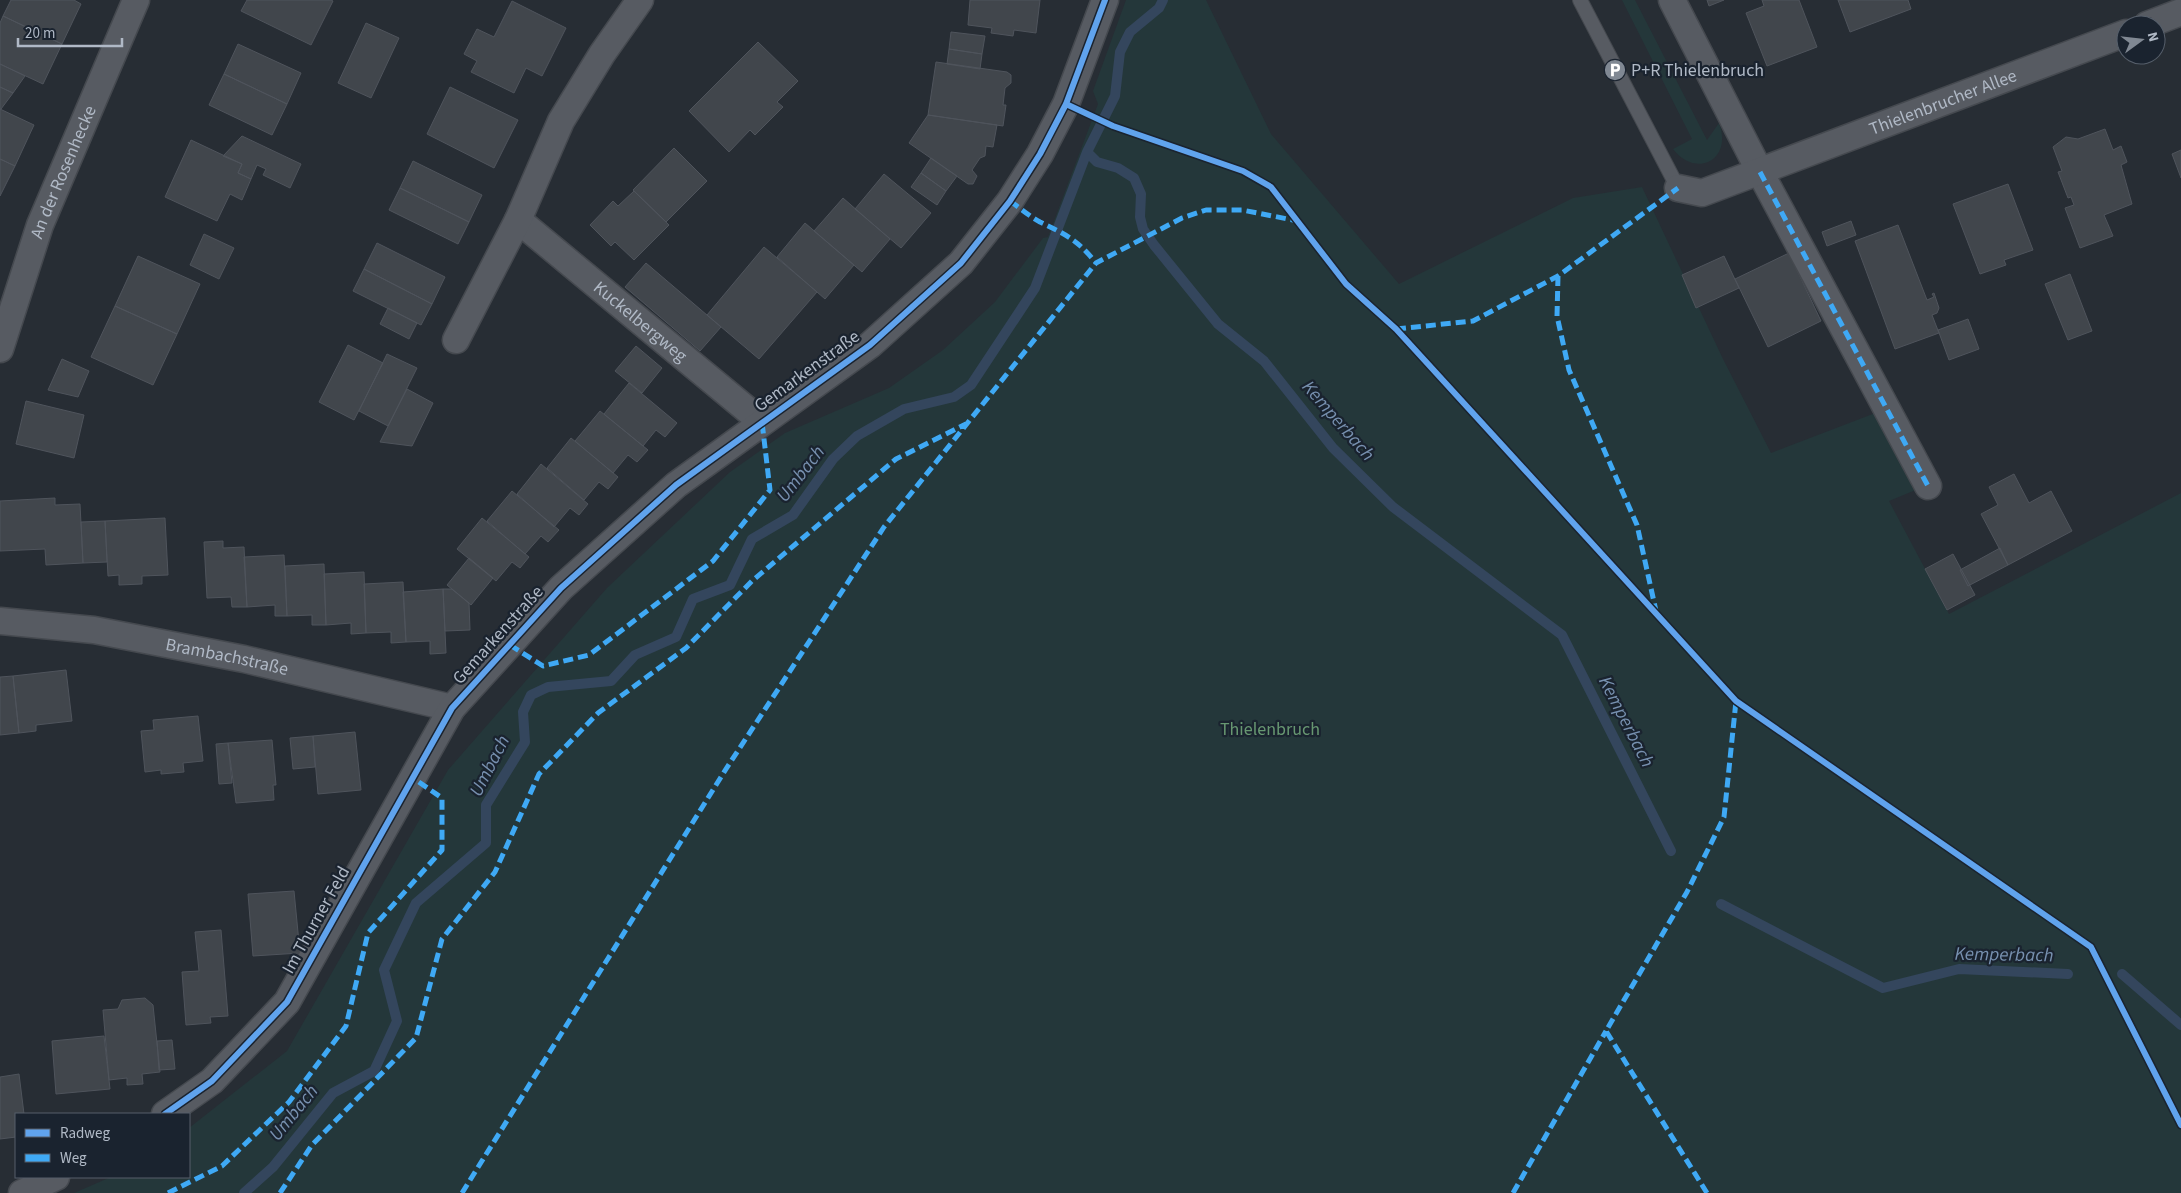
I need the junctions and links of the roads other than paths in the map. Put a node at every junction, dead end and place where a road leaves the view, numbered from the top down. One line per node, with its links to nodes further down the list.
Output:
1 (136, 0): 13 (street, An der Rosenhecke)
2 (640, 0): 11 (street)
3 (1105, 0): 14 (street, Gemarkenstraße)
4 (1580, 0): 10 (lane, Thielenbrucher Allee)
5 (1672, 0): 9 (street)
6 (2181, 12): 7 (street)
7 (2166, 18)
8 (2116, 37): 9 (street, Thielenbrucher Allee)
9 (1760, 172): 10 (street, Thielenbrucher Allee); 15 (street)
10 (1678, 188)
11 (518, 220): 12 (street); 14 (street, Kuckelbergweg)
12 (456, 340)
13 (0, 350)
14 (762, 422): 17 (street, Gemarkenstraße)
15 (1928, 486)
16 (0, 621): 17 (street, Brambachstraße)
17 (452, 708): 18 (street, Im Thurner Feld)
18 (166, 1113)
19 (54, 1178): 20 (street)
20 (22, 1193)

